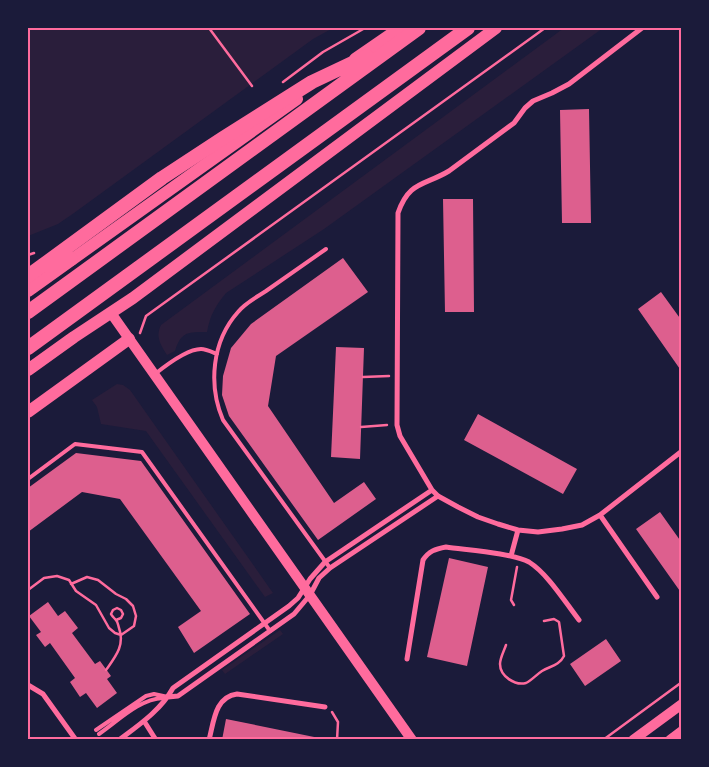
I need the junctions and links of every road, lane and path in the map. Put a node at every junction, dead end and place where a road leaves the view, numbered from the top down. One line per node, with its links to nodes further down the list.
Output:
1 (209, 28): 9 (path)
2 (400, 28): 11 (main road)
3 (418, 28): 8 (highway)
4 (468, 28): 17 (highway)
5 (496, 28): 15 (main road)
6 (545, 28): 16 (path)
7 (642, 28): 21 (street)
8 (395, 44): 12 (highway); 14 (highway)
9 (252, 86)
10 (326, 249): 18 (lane)
11 (71, 259): 12 (highway); 13 (main road)
12 (28, 274)
13 (28, 290)
14 (28, 312)
15 (111, 313): 16 (main road); 19 (main road)
16 (132, 343): 20 (main road); 23 (main road)
17 (28, 348)
18 (217, 354): 20 (lane); 34 (lane)
19 (28, 370)
20 (155, 374): 38 (main road)
21 (397, 375): 22 (path); 24 (street)
22 (363, 377)
23 (28, 412)
24 (397, 425): 25 (path); 28 (street)
25 (361, 427)
26 (682, 451): 30 (street)
27 (28, 479): 44 (lane)
28 (432, 490): 29 (street); 34 (street)
29 (438, 496): 31 (street); 35 (street)
30 (600, 515): 31 (street); 39 (street)
31 (518, 530): 32 (street)
32 (511, 556): 33 (street); 48 (street)
33 (519, 558): 40 (path); 42 (street)
34 (325, 562): 35 (lane); 38 (street)
35 (330, 568): 38 (street)
36 (71, 584): 37 (path); 46 (path); 46 (path)
37 (28, 590)
38 (308, 592): 44 (street); 45 (street); 65 (main road)
39 (657, 596)
40 (514, 605)
41 (116, 620): 41 (path); 46 (path)
42 (579, 620)
43 (544, 622): 47 (path)
44 (265, 624): 45 (lane); 53 (street)
45 (270, 631): 53 (street)
46 (121, 635): 49 (path)
47 (506, 645)
48 (407, 658)
49 (106, 670)
50 (28, 676): 52 (lane)
51 (682, 682): 66 (path)
52 (28, 685): 60 (street)
53 (168, 697): 56 (street); 57 (lane); 59 (lane)
54 (682, 704): 67 (main road)
55 (325, 707): 63 (street); 64 (path)
56 (144, 721): 61 (street); 62 (street)
57 (96, 730)
58 (682, 731): 68 (main road)
59 (99, 734)
60 (76, 740)
61 (119, 740)
62 (156, 740)
63 (209, 740)
64 (337, 740)
65 (412, 740)
66 (603, 740)
67 (633, 740)
68 (670, 740)

